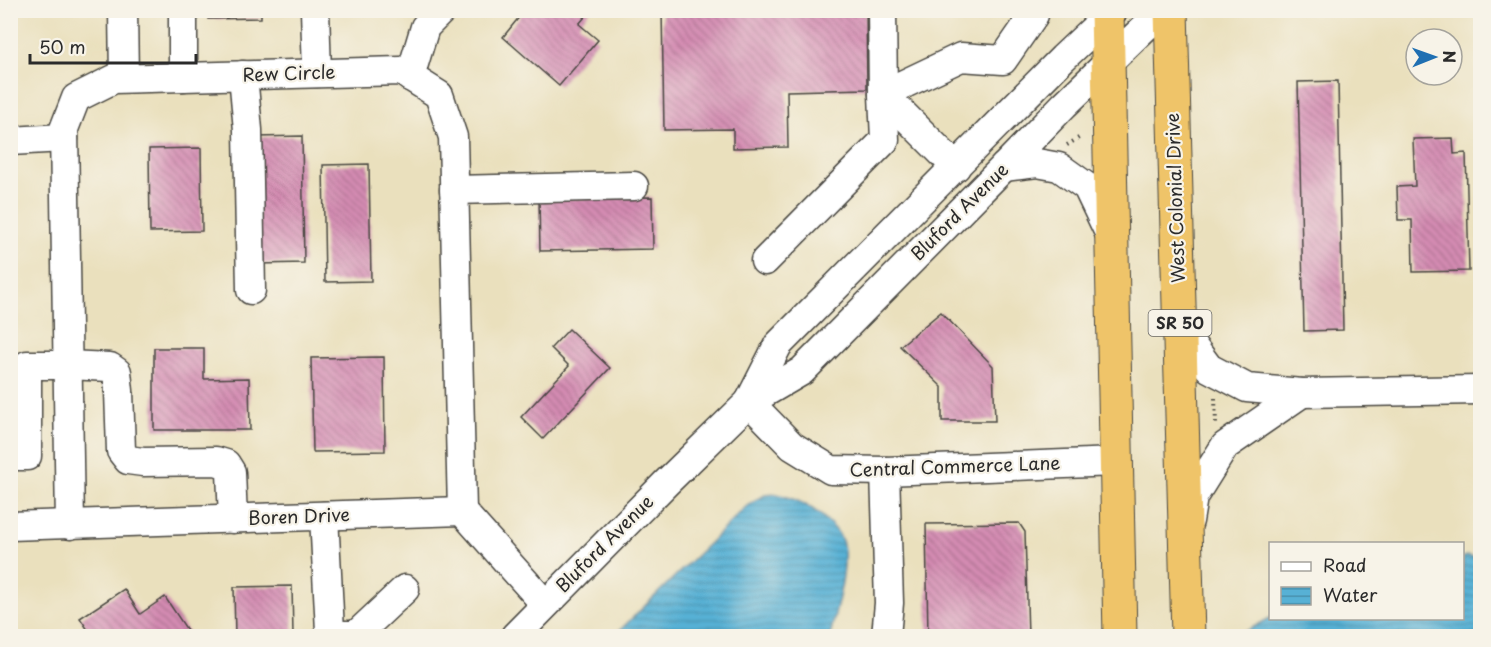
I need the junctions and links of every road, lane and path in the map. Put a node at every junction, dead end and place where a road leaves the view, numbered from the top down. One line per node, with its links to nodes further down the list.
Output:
1 (123, 10): 15 (street)
2 (183, 10): 13 (street)
3 (315, 10): 11 (street)
4 (442, 10): 14 (street)
5 (882, 10): 16 (street)
6 (1035, 10): 16 (street)
7 (1162, 10): 10 (street, Bluford Avenue)
8 (1171, 10): 28 (highway, West Colonial Drive / SR 50)
9 (1109, 13): 10 (highway); 22 (street, Bluford Avenue)
10 (1108, 62): 21 (street, Bluford Avenue); 25 (highway)
11 (317, 74): 12 (street, Rew Circle); 14 (street, Rew Circle)
12 (243, 75): 13 (street, Rew Circle); 27 (street)
13 (183, 77): 15 (street, Rew Circle)
14 (410, 77): 24 (street, Rew Circle)
15 (124, 78): 18 (street, Rew Circle)
16 (884, 94): 22 (street); 26 (street)
17 (1082, 136): 19 (path)
18 (64, 138): 20 (street); 29 (street, Rew Circle)
19 (1065, 138)
20 (10, 141)
21 (1004, 167): 25 (street); 33 (street, Bluford Avenue)
22 (956, 168): 33 (street, Bluford Avenue)
23 (634, 186): 24 (street)
24 (454, 190): 38 (street, Rew Circle)
25 (1112, 238): 36 (highway)
26 (765, 261)
27 (251, 291)
28 (1180, 329): 32 (street); 43 (highway, West Colonial Drive / SR 50)
29 (67, 365): 35 (street); 40 (street); 41 (street, Rew Circle)
30 (1215, 388): 34 (path)
31 (1480, 390): 32 (street)
32 (1302, 393): 43 (street)
33 (749, 402): 37 (street, Central Commerce Lane); 45 (street, Bluford Avenue)
34 (1216, 429)
35 (10, 456)
36 (1114, 462): 37 (street, Central Commerce Lane); 48 (highway)
37 (885, 471): 47 (street)
38 (462, 511): 39 (street, Boren Drive); 45 (street)
39 (324, 516): 40 (street, Boren Drive); 44 (street)
40 (233, 519): 41 (street, Boren Drive)
41 (70, 525): 42 (street, Boren Drive)
42 (10, 526)
43 (1186, 535): 49 (highway, West Colonial Drive / SR 50)
44 (405, 589)
45 (545, 604): 46 (street, Bluford Avenue)
46 (515, 636)
47 (886, 636)
48 (1119, 636)
49 (1188, 636)

